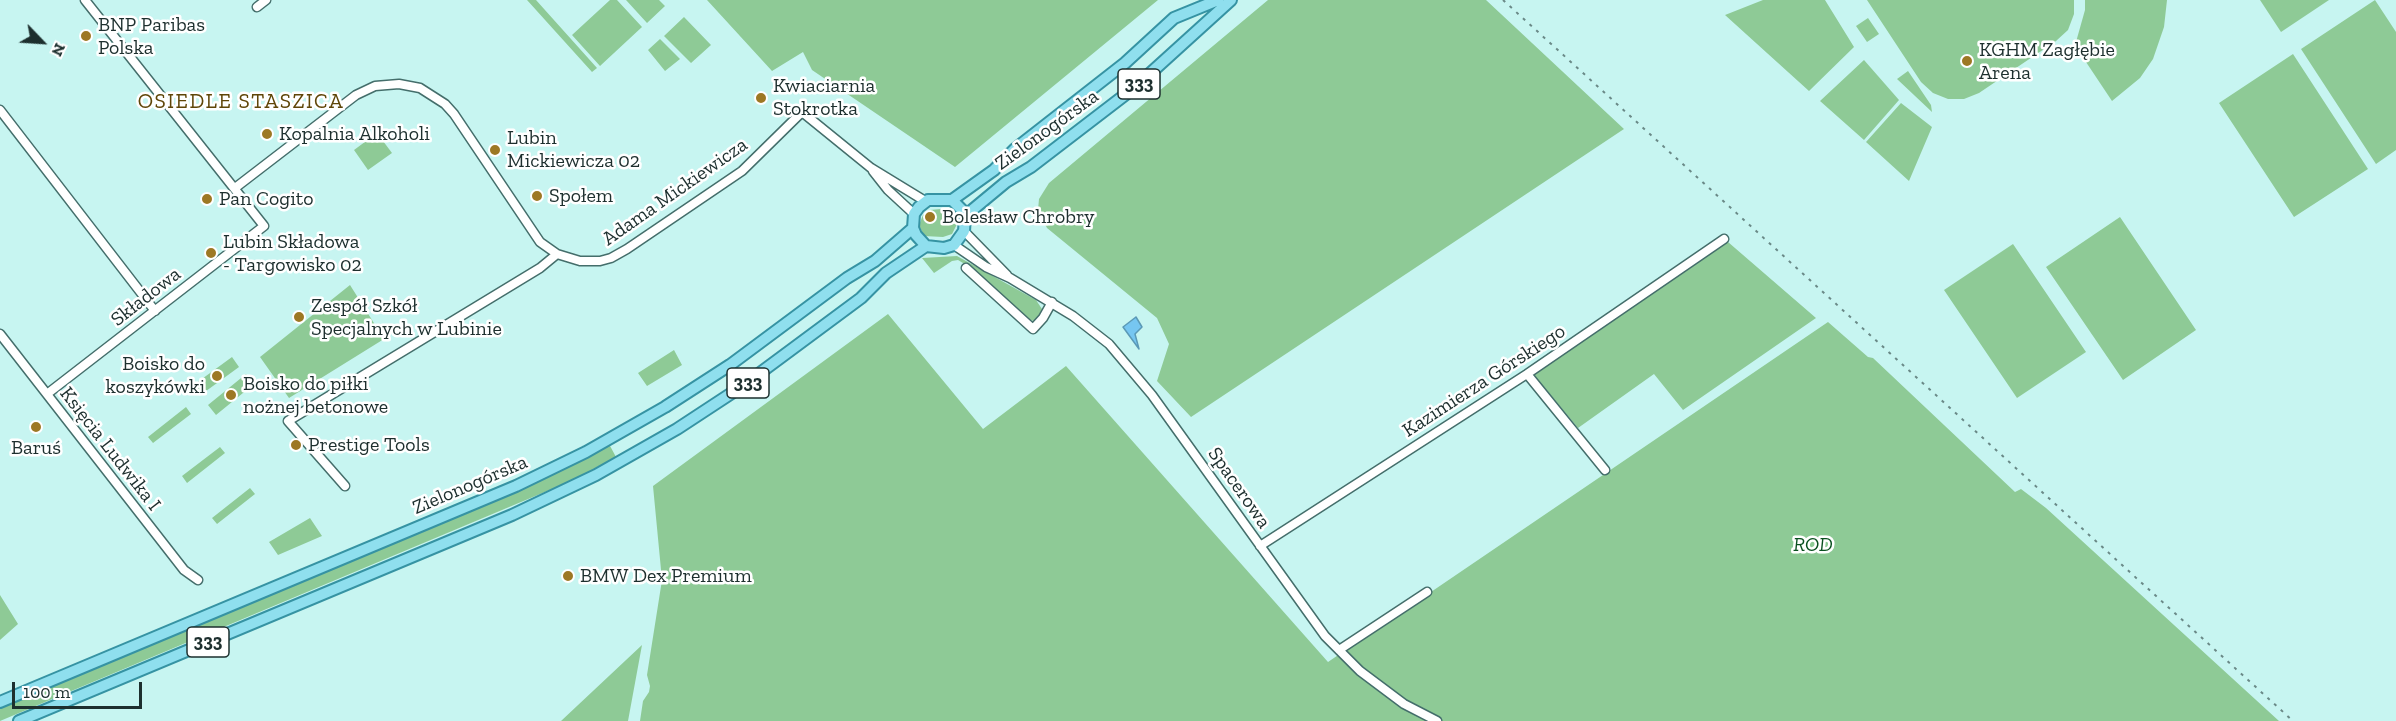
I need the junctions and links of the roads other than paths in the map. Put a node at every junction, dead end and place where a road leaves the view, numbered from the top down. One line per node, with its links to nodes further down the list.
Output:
1 (86, 0): 8 (street)
2 (266, 0): 5 (street)
3 (1218, 0): 9 (main road, Zielonogórska / 333)
4 (1231, 0): 12 (main road, Zielonogórska / 333)
5 (257, 8)
6 (0, 110): 22 (street)
7 (871, 168): 10 (street); 11 (street); 18 (street, Adama Mickiewicza)
8 (236, 188): 18 (street, Adama Mickiewicza); 22 (street, Składowa)
9 (952, 200): 10 (main road); 12 (main road)
10 (925, 201): 11 (main road)
11 (914, 214): 13 (main road)
12 (965, 216): 14 (main road)
13 (913, 228): 17 (main road); 32 (main road, Zielonogórska / 333)
14 (964, 231): 16 (main road); 20 (street, Spacerowa)
15 (1724, 239): 24 (street, Kazimierza Górskiego)
16 (954, 245): 17 (main road); 20 (street, Spacerowa)
17 (926, 246): 33 (main road, 333)
18 (557, 254): 27 (street)
19 (966, 268): 21 (street)
20 (1010, 278): 21 (street, Spacerowa)
21 (1052, 302): 28 (street, Spacerowa)
22 (155, 311): 25 (street, Składowa)
23 (0, 334): 25 (street, Księcia Ludwika I)
24 (1527, 374): 26 (street); 28 (street, Kazimierza Górskiego)
25 (47, 394): 29 (street, Księcia Ludwika I)
26 (1605, 470)
27 (345, 486)
28 (1260, 546): 31 (street, Spacerowa)
29 (198, 580)
30 (1427, 592): 31 (street)
31 (1339, 650): 34 (street, Spacerowa)
32 (0, 702)
33 (19, 721)
34 (1437, 721)

